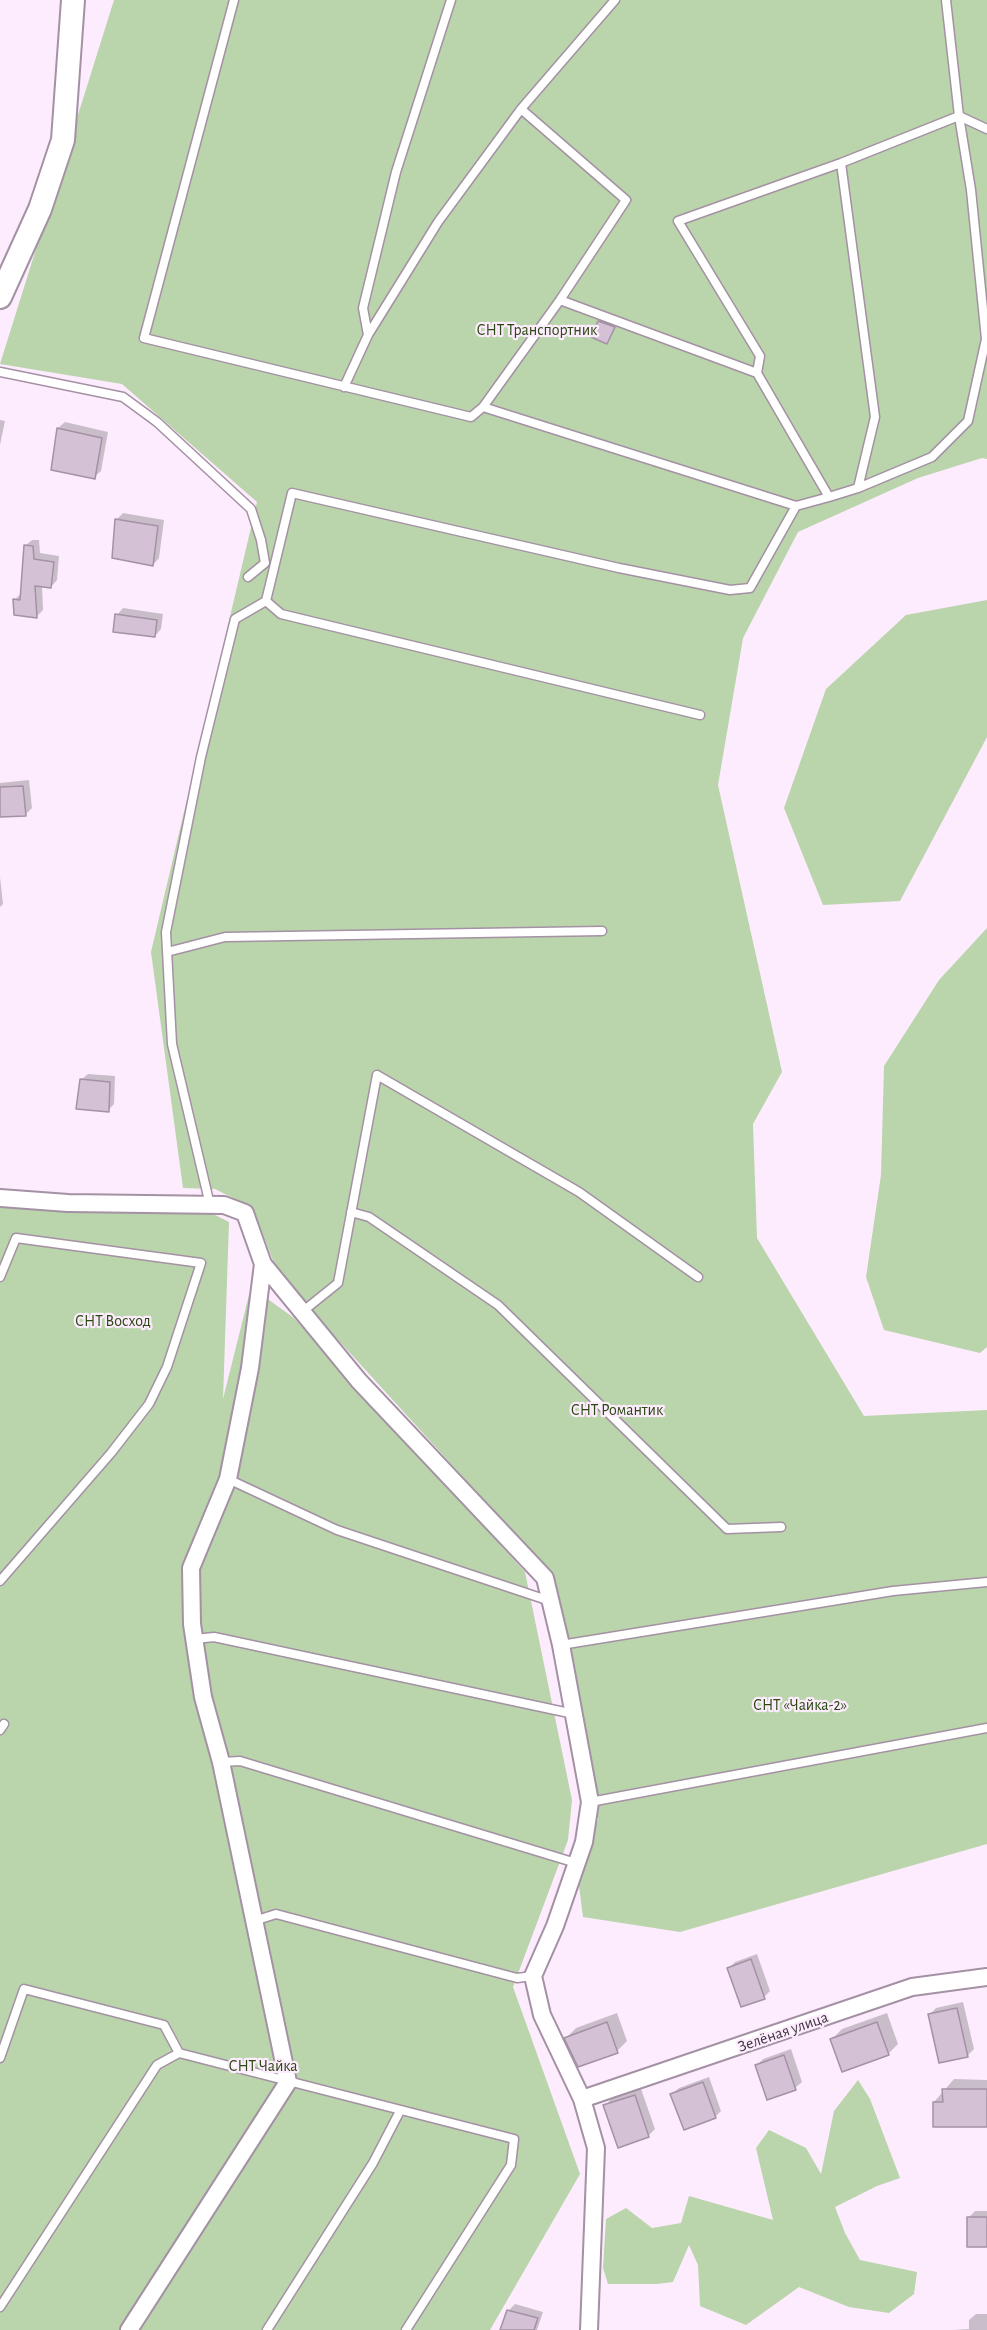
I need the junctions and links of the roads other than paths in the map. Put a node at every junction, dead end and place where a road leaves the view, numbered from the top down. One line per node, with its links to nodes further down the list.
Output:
1 (73, 0): 10 (street)
2 (234, 0): 15 (lane)
3 (451, 0): 12 (lane)
4 (615, 0): 6 (lane)
5 (946, 0): 7 (lane)
6 (521, 109): 11 (lane); 12 (lane)
7 (959, 116): 8 (lane); 9 (lane); 17 (lane)
8 (987, 129)
9 (841, 163): 14 (lane); 17 (lane)
10 (0, 297)
11 (560, 300): 14 (lane); 16 (lane)
12 (368, 335): 15 (lane)
13 (0, 372): 20 (lane)
14 (757, 372): 18 (lane)
15 (344, 387): 16 (lane)
16 (483, 407): 19 (lane)
17 (858, 488): 18 (lane)
18 (829, 497): 19 (lane)
19 (796, 506): 21 (lane)
20 (248, 577)
21 (266, 601): 22 (lane); 24 (lane)
22 (700, 715)
23 (602, 931): 24 (lane)
24 (167, 952): 26 (lane)
25 (0, 1198): 26 (street)
26 (210, 1205): 28 (street)
27 (351, 1212): 30 (lane); 31 (lane); 33 (lane)
28 (263, 1264): 31 (street); 32 (street)
29 (0, 1277): 34 (lane)
30 (698, 1277)
31 (302, 1312): 36 (street)
32 (228, 1479): 36 (lane); 37 (street)
33 (781, 1527)
34 (0, 1581)
35 (987, 1582): 38 (lane)
36 (551, 1601): 38 (street)
37 (195, 1639): 39 (lane); 41 (street)
38 (561, 1645): 39 (street)
39 (574, 1714): 42 (street)
40 (987, 1728): 42 (lane)
41 (220, 1762): 43 (lane); 44 (street)
42 (590, 1802): 43 (street)
43 (576, 1863): 45 (street)
44 (254, 1921): 45 (lane); 49 (street)
45 (533, 1976): 50 (street)
46 (987, 1977): 50 (street, Зелёная улица)
47 (179, 2053): 48 (lane); 49 (lane); 52 (lane)
48 (0, 2058)
49 (288, 2082): 51 (lane); 53 (street)
50 (582, 2099): 56 (street)
51 (400, 2111): 54 (lane); 55 (lane)
52 (0, 2307)
53 (129, 2330)
54 (267, 2330)
55 (406, 2330)
56 (590, 2330)

